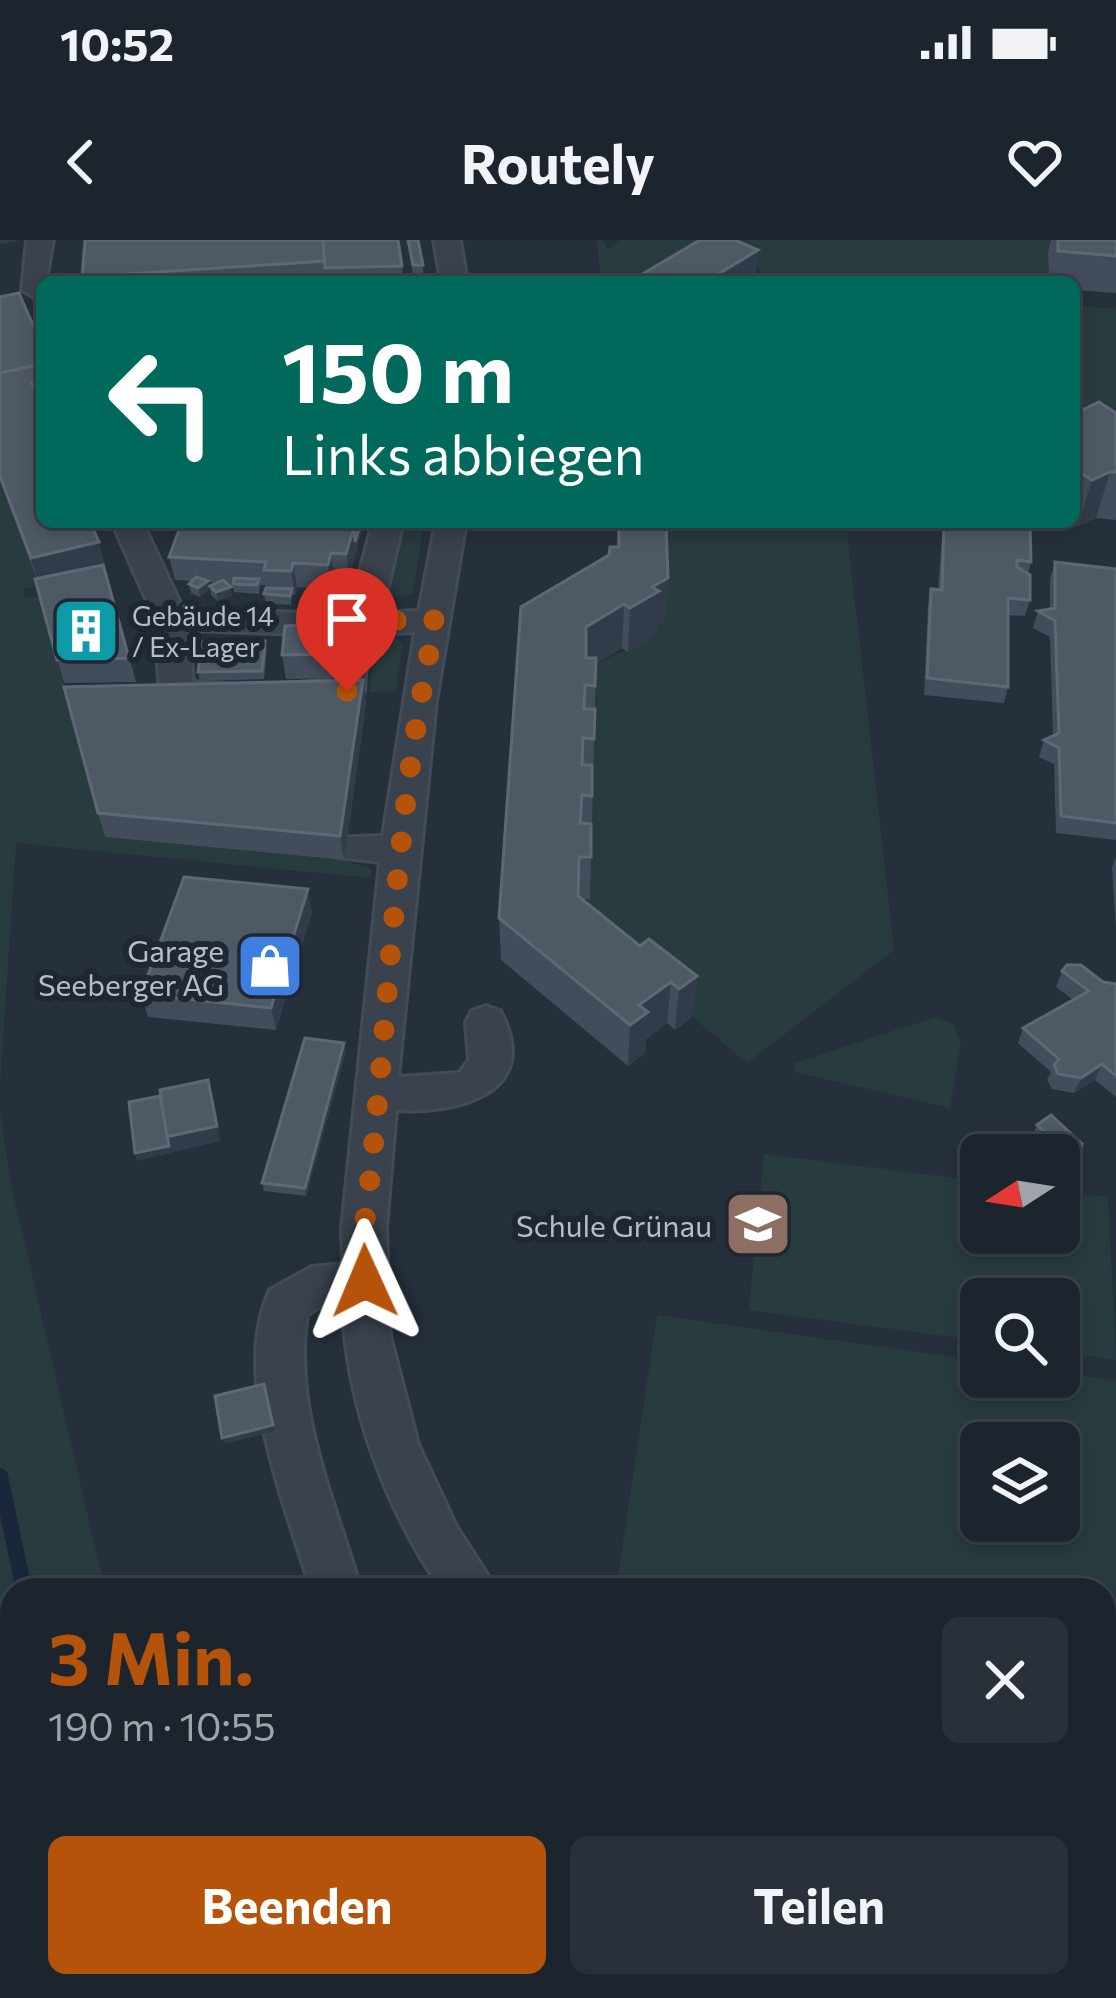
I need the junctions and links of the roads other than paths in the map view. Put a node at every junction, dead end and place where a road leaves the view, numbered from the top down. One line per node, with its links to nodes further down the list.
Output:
1 (40, 240): 4 (street)
2 (447, 240): 3 (street)
3 (453, 276)
4 (36, 291)
5 (128, 528): 8 (street)
6 (387, 528): 10 (street)
7 (450, 528): 9 (street)
8 (171, 620): 10 (street); 10 (street)
9 (436, 620): 10 (street); 12 (street)
10 (353, 621)
11 (345, 847): 12 (street)
12 (400, 850): 14 (street)
13 (486, 1022): 14 (street)
14 (379, 1092): 15 (street)
15 (365, 1281): 16 (street); 17 (street)
16 (332, 1578)
17 (463, 1578)

